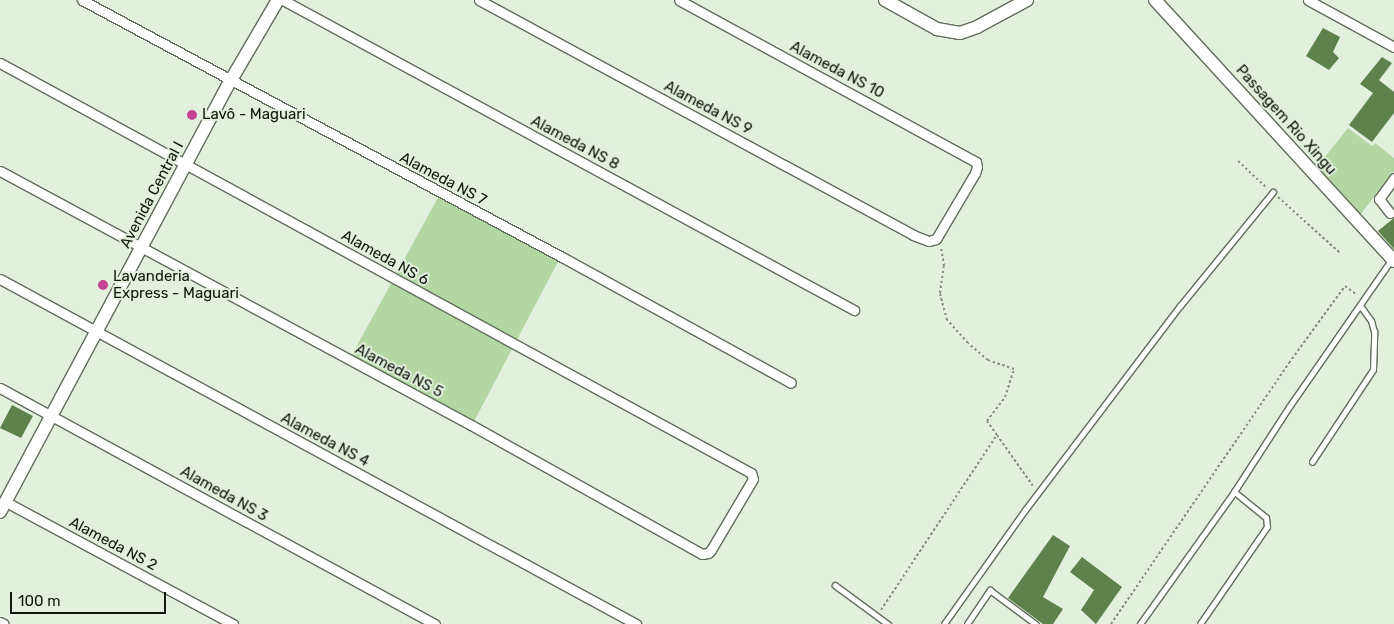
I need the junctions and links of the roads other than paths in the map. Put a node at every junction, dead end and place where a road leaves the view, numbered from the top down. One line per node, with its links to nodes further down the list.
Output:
1 (82, 0): 12 (street, Alameda NS 7)
2 (278, 0): 12 (main road, Avenida Central I)
3 (283, 0): 23 (street, Alameda NS 8)
4 (479, 0): 18 (street, Alameda NS 9)
5 (679, 0): 18 (street, Alameda NS 10)
6 (885, 0): 7 (main road)
7 (1027, 0)
8 (1155, 0): 20 (main road, Passagem Rio Xingu)
9 (1308, 0): 10 (street)
10 (1394, 47)
11 (0, 63): 13 (street, Alameda NS 6)
12 (231, 80): 13 (main road, Avenida Central I); 25 (street, Alameda NS 7)
13 (186, 164): 19 (main road, Avenida Central I); 29 (street, Alameda NS 6)
14 (0, 171): 19 (street, Alameda NS 5)
15 (1394, 178): 17 (street)
16 (1272, 192): 39 (lane)
17 (1390, 213)
18 (939, 234)
19 (142, 248): 24 (main road, Avenida Central I); 29 (street, Alameda NS 5)
20 (1393, 260): 22 (lane)
21 (0, 279): 24 (street, Alameda NS 4)
22 (1360, 306): 28 (lane); 30 (lane)
23 (854, 310)
24 (97, 332): 27 (main road, Avenida Central I); 37 (street, Alameda NS 4)
25 (791, 384)
26 (0, 388): 27 (street, Alameda NS 3)
27 (52, 416): 31 (main road, Avenida Central I); 36 (street, Alameda NS 3)
28 (1312, 462)
29 (753, 478)
30 (1234, 492): 42 (lane); 43 (lane)
31 (3, 507): 35 (street, Alameda NS 2)
32 (835, 585): 38 (lane)
33 (0, 622): 34 (street)
34 (4, 624)
35 (233, 624)
36 (435, 624)
37 (636, 624)
38 (888, 624)
39 (944, 624)
40 (967, 624): 41 (lane)
41 (1036, 624)
42 (1140, 624)
43 (1200, 624)

